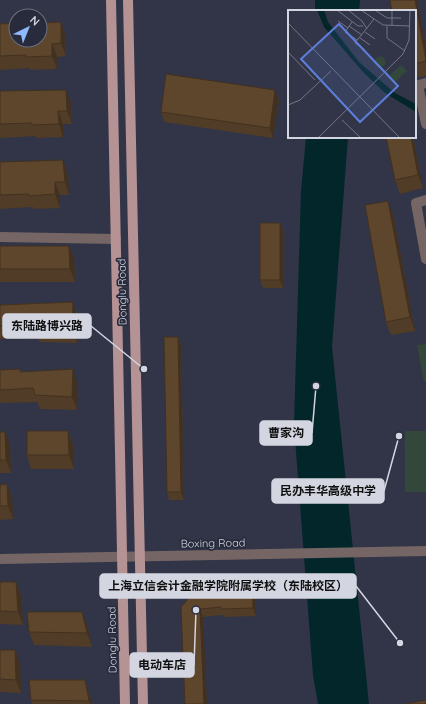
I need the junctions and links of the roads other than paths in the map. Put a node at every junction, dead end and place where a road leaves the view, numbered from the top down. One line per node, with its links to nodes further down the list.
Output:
1 (111, 0): 7 (main road, Donglu Road)
2 (128, 0): 11 (main road, Donglu Road)
3 (426, 83): 4 (street)
4 (426, 124)
5 (426, 200): 8 (street)
6 (0, 237): 7 (street)
7 (116, 239): 10 (main road, Donglu Road)
8 (426, 259)
9 (426, 551): 11 (street, Boxing Road)
10 (123, 556): 11 (street, Boxing Road); 12 (street, Boxing Road); 13 (main road, Donglu Road)
11 (140, 556): 14 (main road, Donglu Road)
12 (0, 558)
13 (125, 704)
14 (143, 704)

